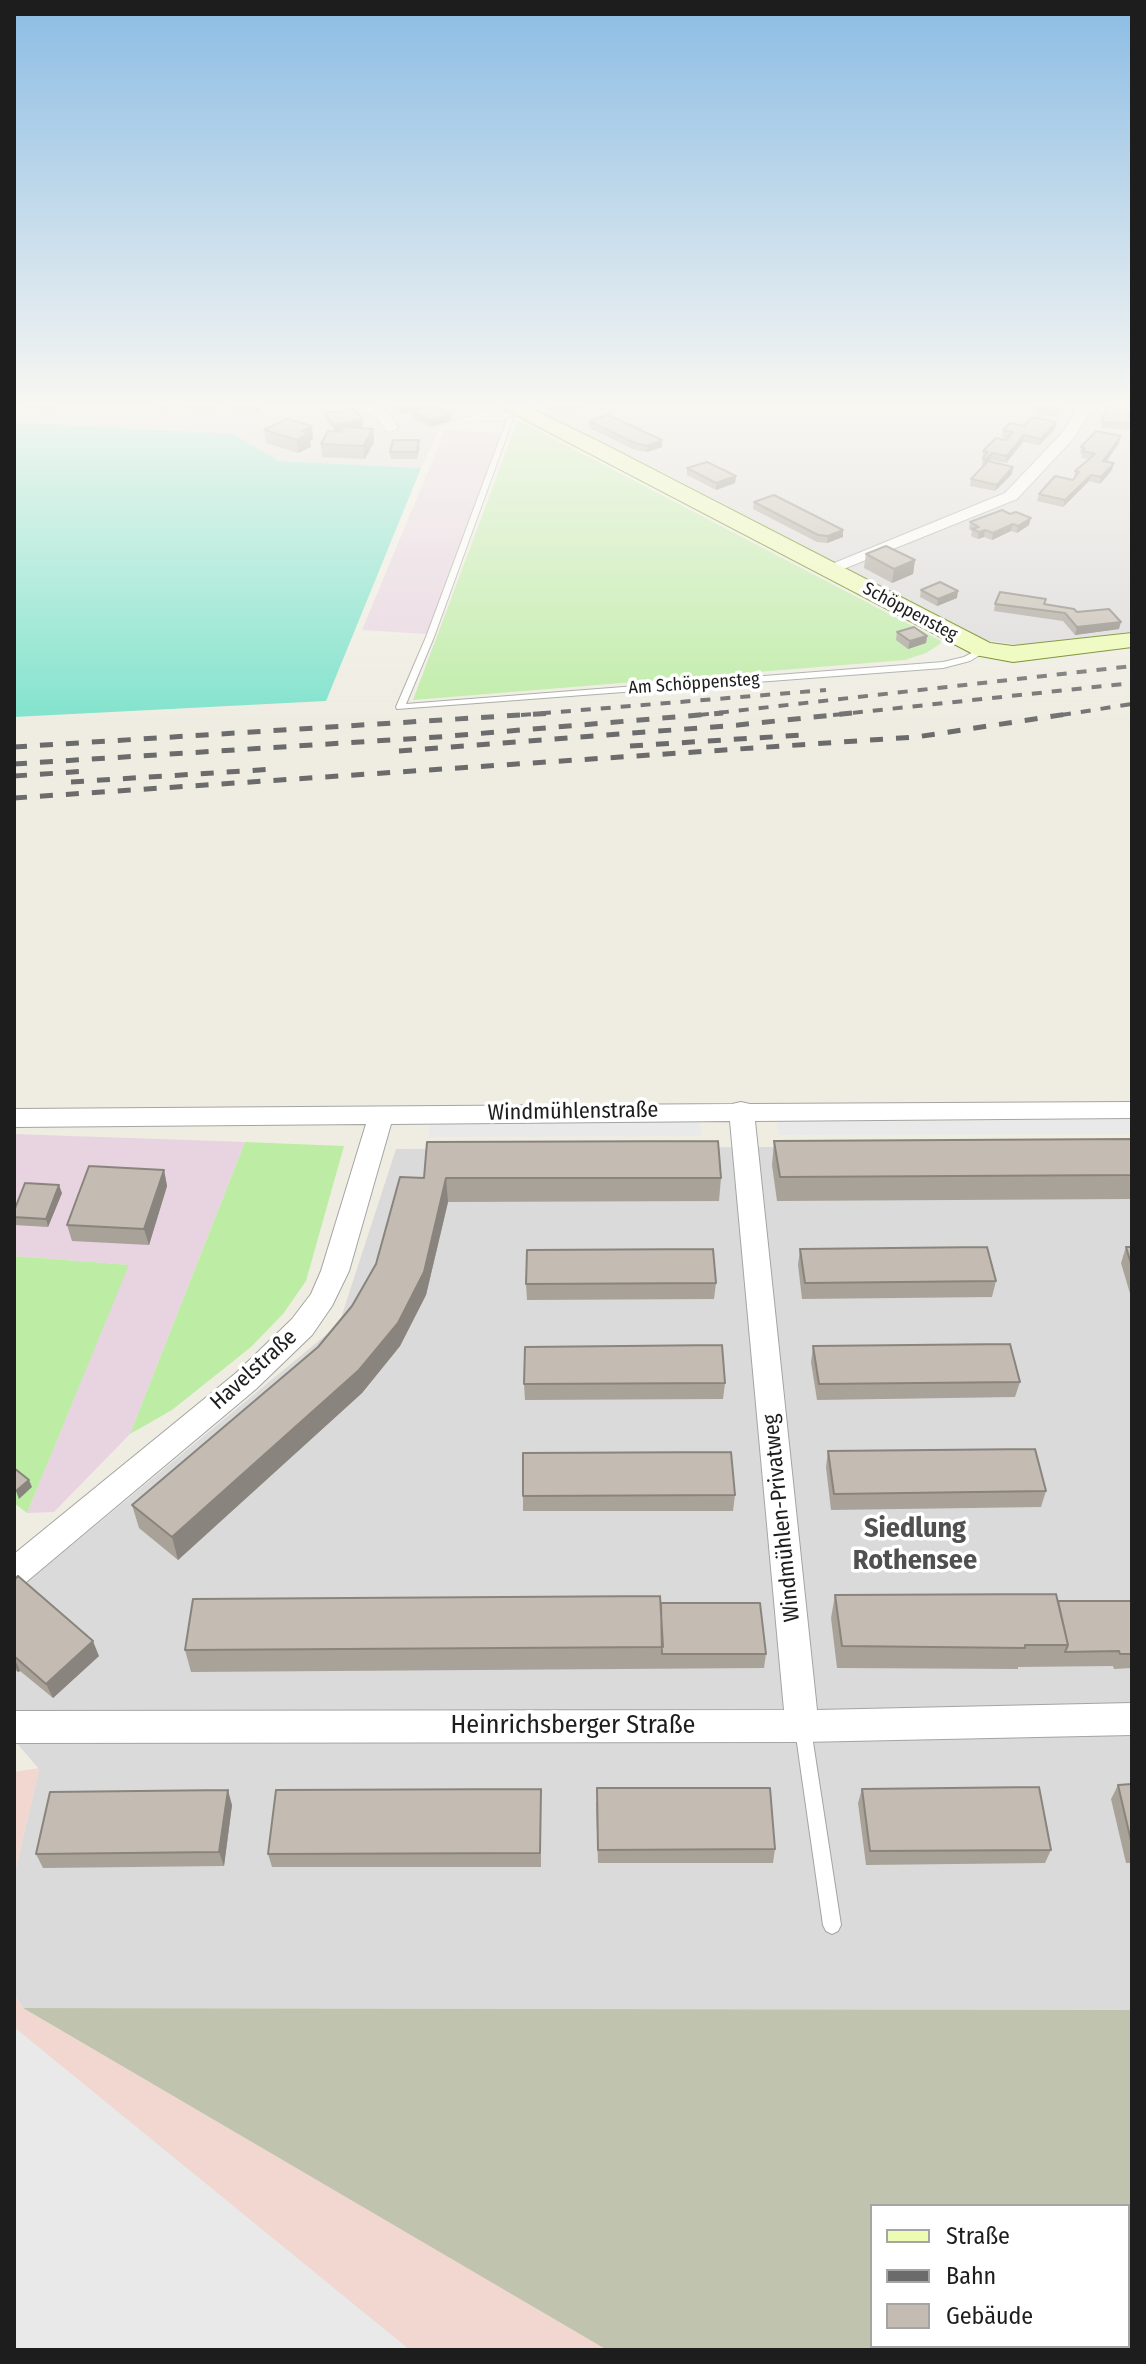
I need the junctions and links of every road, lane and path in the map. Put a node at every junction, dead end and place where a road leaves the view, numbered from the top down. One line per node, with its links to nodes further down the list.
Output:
1 (472, 514): 6 (lane, Am Schöppensteg)
2 (719, 514): 4 (street, Schöppensteg)
3 (965, 514): 4 (street)
4 (830, 568): 6 (street, Schöppensteg)
5 (1132, 640): 6 (street, Schöppensteg)
6 (984, 650)
7 (741, 1110): 8 (street, Windmühlenstraße); 9 (street, Windmühlenstraße); 13 (street, Windmühlen-Privatweg)
8 (1132, 1110)
9 (381, 1114): 10 (street, Windmühlenstraße); 11 (street, Havelstraße)
10 (14, 1118)
11 (19, 1559)
12 (1132, 1719): 13 (street, Heinrichsberger Straße)
13 (802, 1726): 14 (street, Heinrichsberger Straße); 15 (lane, Windmühlen-Privatweg)
14 (14, 1727)
15 (832, 1925)

